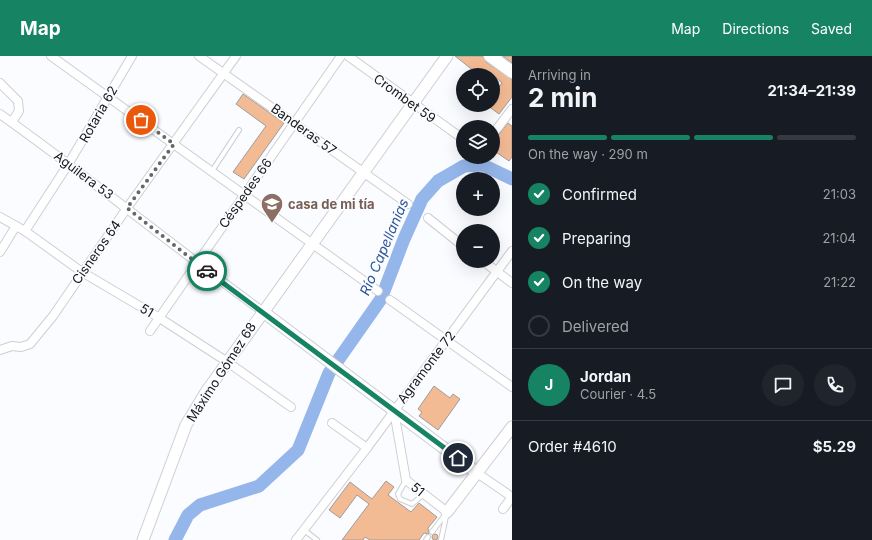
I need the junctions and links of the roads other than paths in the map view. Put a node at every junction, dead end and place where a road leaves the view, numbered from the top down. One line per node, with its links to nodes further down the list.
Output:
1 (51, 56): 12 (street)
2 (132, 56): 12 (street, Rotaria 62)
3 (199, 56): 9 (street, Banderas 57)
4 (236, 56): 9 (street, Cisneros 64)
5 (341, 56): 17 (street, Céspedes 66)
6 (348, 56): 13 (street, Crombet 59)
7 (446, 56): 13 (street, Máximo Gómez 68)
8 (490, 56): 10 (main road)
9 (225, 72): 17 (street, Banderas 57); 21 (street, Cisneros 64)
10 (512, 72)
11 (0, 83): 16 (street)
12 (108, 97): 21 (street); 22 (street, Rotaria 62)
13 (412, 103): 20 (street, Crombet 59); 24 (street, Máximo Gómez 68)
14 (512, 109): 18 (street)
15 (0, 114): 16 (street, Aguilera 53)
16 (12, 122): 22 (street, Aguilera 53)
17 (294, 122): 24 (street, Banderas 57); 25 (street, Céspedes 66)
18 (500, 125)
19 (240, 130): 23 (lane)
20 (456, 134)
21 (174, 144): 23 (street); 27 (street, Cisneros 64)
22 (69, 163): 27 (street, Aguilera 53); 31 (street, Rotaria 62)
23 (212, 171): 25 (street)
24 (363, 171): 26 (street, Banderas 57); 33 (street, Máximo Gómez 68)
25 (244, 195): 33 (street); 36 (street, Céspedes 66)
26 (408, 204)
27 (127, 208): 36 (street, Aguilera 53); 38 (street, Cisneros 64)
28 (0, 217): 30 (street, 51)
29 (428, 218): 32 (street)
30 (16, 226): 31 (street, 51); 35 (street)
31 (24, 231): 38 (street, 51)
32 (456, 240)
33 (312, 243): 41 (street); 43 (street, Máximo Gómez 68)
34 (512, 251): 39 (street, Agramonte 72)
35 (0, 252)
36 (196, 263): 43 (street, Aguilera 53); 44 (street, Céspedes 66)
37 (492, 268): 39 (street)
38 (82, 272): 44 (street, 51); 47 (street, Cisneros 64)
39 (497, 272): 40 (street); 46 (street, Agramonte 72)
40 (512, 283)
41 (378, 291)
42 (390, 300): 46 (street)
43 (262, 311): 48 (street, Máximo Gómez 68); 51 (street, Aguilera 53)
44 (158, 317): 45 (street, Céspedes 66); 48 (street, 51)
45 (150, 330)
46 (447, 340): 49 (street); 51 (street, Agramonte 72)
47 (0, 350)
48 (226, 361): 50 (street, 51); 63 (street, Máximo Gómez 68)
49 (512, 387)
50 (292, 407)
51 (394, 411): 54 (street, Agramonte 72); 55 (street, Aguilera 53); 56 (street, 51)
52 (332, 423): 54 (street)
53 (512, 427): 55 (street)
54 (367, 448): 61 (street, Agramonte 72)
55 (477, 473): 58 (street, Aguilera 53); 60 (street)
56 (406, 480): 57 (street, 51); 57 (lane)
57 (424, 494): 60 (street, 51)
58 (512, 497): 59 (street)
59 (503, 509)
60 (447, 512): 62 (lane); 66 (lane)
61 (304, 530): 64 (street, Agramonte 72); 65 (lane)
62 (432, 532)
63 (143, 540)
64 (296, 540)
65 (317, 540)
66 (441, 540)

